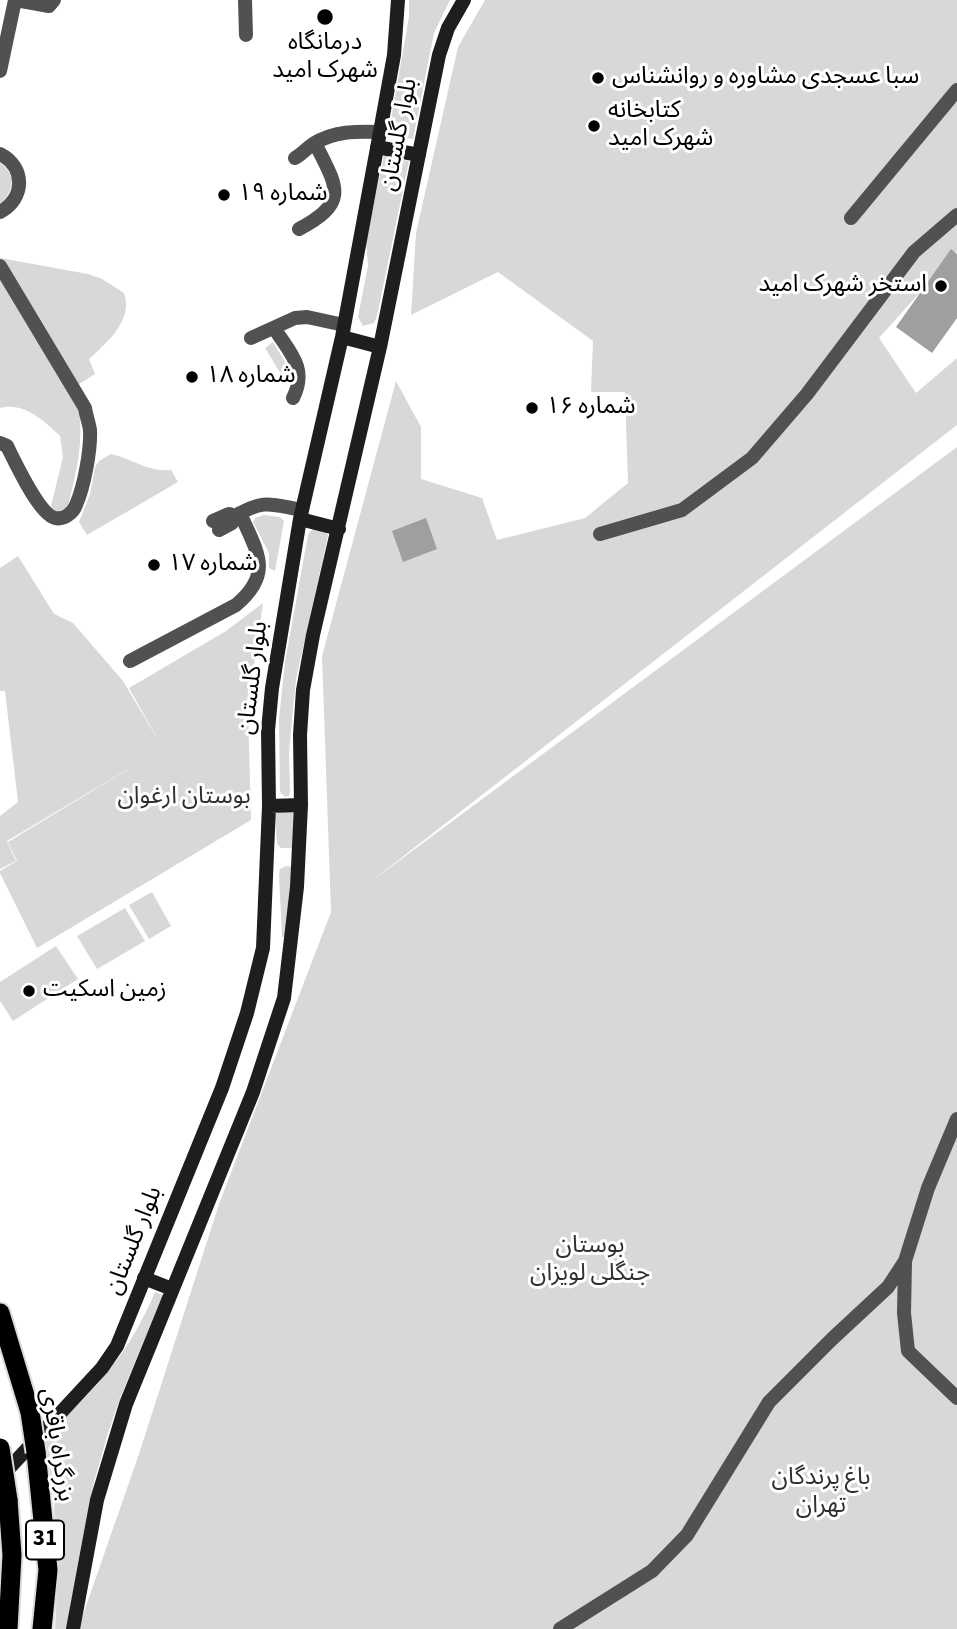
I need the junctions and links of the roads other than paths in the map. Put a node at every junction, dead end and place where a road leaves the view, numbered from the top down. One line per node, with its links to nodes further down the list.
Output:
1 (15, 0): 2 (street); 7 (street)
2 (54, 0)
3 (245, 0): 6 (street)
4 (398, 0): 9 (main road, بلوار گلستان)
5 (464, 0): 13 (main road, بلوار گلستان)
6 (246, 35)
7 (0, 71)
8 (957, 90): 16 (street)
9 (378, 140): 10 (street); 13 (main road); 20 (main road, بلوار گلستان)
10 (313, 144): 12 (street); 17 (street)
11 (0, 154): 14 (street)
12 (294, 154)
13 (419, 155): 22 (main road, بلوار گلستان)
14 (0, 212)
15 (957, 215): 29 (street)
16 (851, 218)
17 (299, 229)
18 (0, 266): 24 (street)
19 (272, 329): 20 (street); 21 (street); 23 (street)
20 (343, 331): 22 (main road); 25 (main road, بلوار گلستان)
21 (254, 342)
22 (380, 347): 28 (main road, بلوار گلستان)
23 (293, 398)
24 (0, 443)
25 (301, 514): 26 (street); 28 (main road); 32 (main road, بلوار گلستان)
26 (237, 515): 27 (street); 30 (street)
27 (216, 526)
28 (339, 529): 31 (main road, بلوار گلستان)
29 (600, 534)
30 (130, 661)
31 (301, 805): 32 (main road); 36 (main road, بلوار گلستان)
32 (269, 806): 35 (main road, بلوار گلستان)
33 (957, 1119): 34 (street)
34 (905, 1261): 38 (street); 44 (street)
35 (144, 1278): 36 (main road); 40 (main road, بلوار گلستان)
36 (170, 1294): 43 (main road, بلوار گلستان)
37 (0, 1313): 42 (highway, بزرگراه باقری / 31, bridge)
38 (957, 1398)
39 (0, 1448): 41 (highway, 31, bridge)
40 (0, 1478)
41 (9, 1629)
42 (42, 1629)
43 (73, 1629)
44 (560, 1629)

